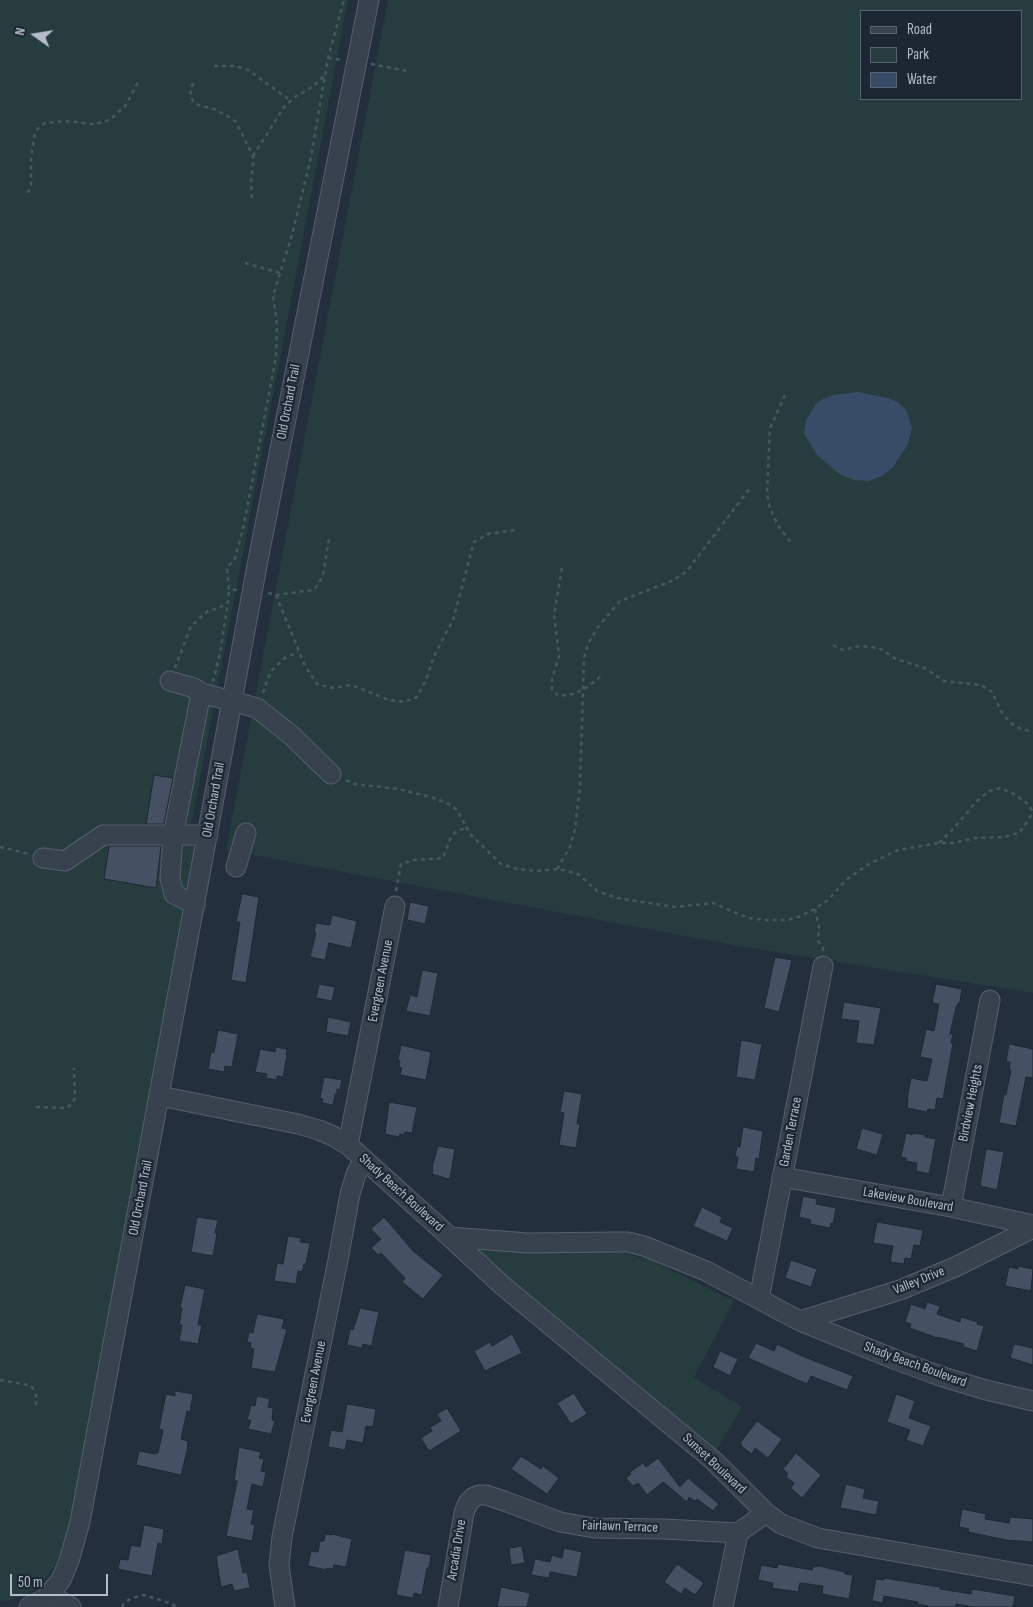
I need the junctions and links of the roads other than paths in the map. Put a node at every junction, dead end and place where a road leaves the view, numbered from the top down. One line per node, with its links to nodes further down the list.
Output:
1 (368, 0): 4 (street, Old Orchard Trail)
2 (170, 681): 3 (street)
3 (205, 694): 4 (street); 8 (street)
4 (232, 701): 5 (street); 7 (street, Old Orchard Trail)
5 (331, 774)
6 (246, 833): 10 (street)
7 (208, 835): 8 (street); 11 (street, Old Orchard Trail)
8 (173, 836): 9 (street); 11 (street)
9 (43, 858)
10 (236, 867)
11 (195, 905): 15 (street, Old Orchard Trail)
12 (395, 906): 16 (street, Evergreen Avenue)
13 (822, 966): 18 (street, Garden Terrace)
14 (990, 1000): 19 (street, Birdview Heights)
15 (160, 1096): 16 (street, Shady Beach Boulevard); 29 (street, Old Orchard Trail)
16 (348, 1145): 17 (street, Shady Beach Boulevard)
17 (364, 1159): 21 (street, Shady Beach Boulevard); 32 (street, Evergreen Avenue)
18 (782, 1177): 19 (street, Lakeview Boulevard); 22 (street, Garden Terrace)
19 (951, 1207): 20 (street, Lakeview Boulevard)
20 (1031, 1225): 23 (street, Valley Drive)
21 (450, 1237): 22 (street, Shady Beach Boulevard); 26 (street, Sunset Boulevard)
22 (759, 1299): 23 (street, Shady Beach Boulevard)
23 (800, 1321): 24 (street, Shady Beach Boulevard)
24 (1033, 1401)
25 (474, 1497): 27 (street, Fairlawn Terrace); 33 (street, Arcadia Drive)
26 (766, 1513): 27 (street); 28 (street, Sunset Boulevard)
27 (738, 1532): 34 (street)
28 (1033, 1576)
29 (50, 1595): 30 (street); 31 (street)
30 (30, 1607)
31 (71, 1607)
32 (285, 1607)
33 (448, 1607)
34 (723, 1607)

